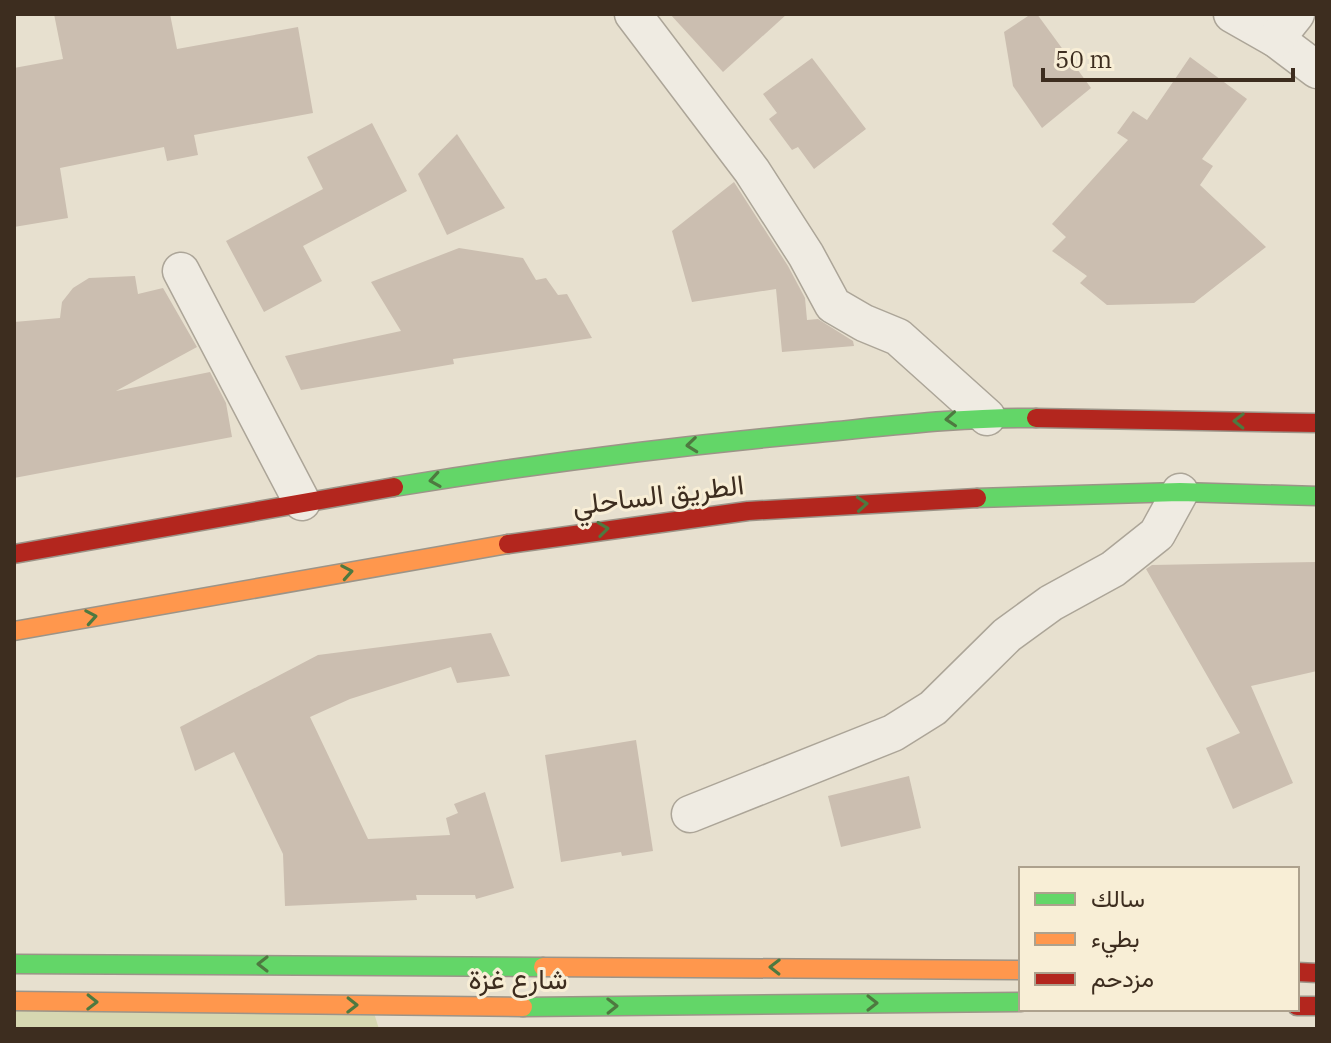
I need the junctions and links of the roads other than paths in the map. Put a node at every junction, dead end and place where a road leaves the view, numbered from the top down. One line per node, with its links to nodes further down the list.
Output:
1 (633, 14): 6 (street)
2 (1232, 14): 3 (street)
3 (1286, 27): 4 (street)
4 (1317, 70)
5 (181, 271): 10 (street)
6 (987, 417): 7 (main road, الطريق الساحلي, one-way to 6); 10 (main road, الطريق الساحلي, one-way to 10)
7 (1317, 423)
8 (1180, 492): 9 (main road, الطريق الساحلي); 12 (main road, الطريق الساحلي, one-way to 8); 13 (street)
9 (1317, 496)
10 (302, 502): 11 (main road, الطريق الساحلي)
11 (14, 554)
12 (14, 631)
13 (690, 814)
14 (14, 964): 15 (main road, شارع غزة, one-way to 14)
15 (568, 965): 16 (main road, شارع غزة, one-way to 15); 19 (street)
16 (1019, 970)
17 (14, 1001): 19 (main road, شارع غزة, one-way to 19)
18 (1019, 1002): 20 (main road, شارع غزة, one-way to 18)
19 (542, 1007): 20 (main road, شارع غزة, one-way to 20); 21 (street)
20 (753, 1017)
21 (494, 1029)

